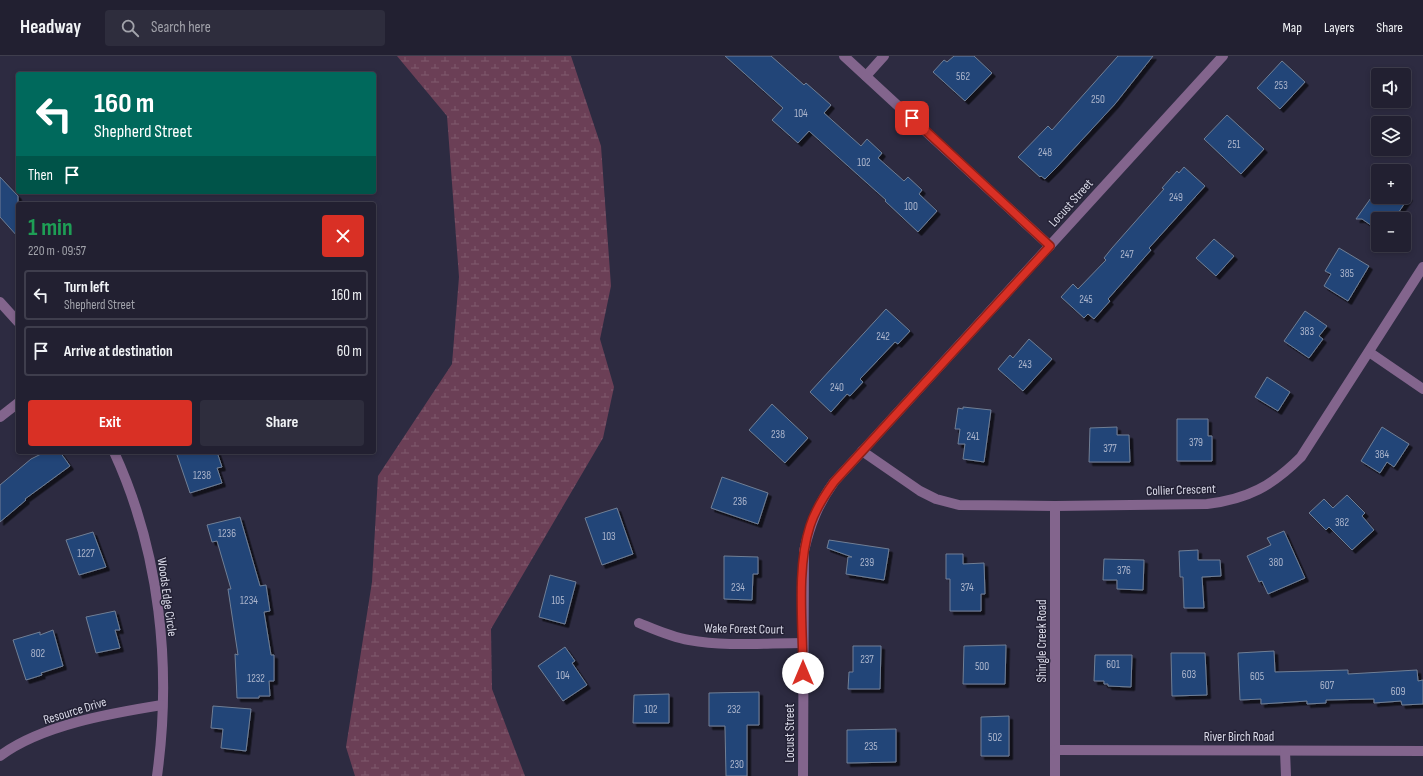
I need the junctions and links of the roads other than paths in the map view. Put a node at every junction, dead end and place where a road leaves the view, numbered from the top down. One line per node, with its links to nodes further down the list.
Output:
1 (844, 56): 4 (street)
2 (884, 56): 4 (street)
3 (1223, 56): 5 (street, Locust Street)
4 (866, 76): 5 (street)
5 (1050, 246): 13 (street, Locust Street)
6 (1423, 267): 9 (street, Collier Crescent)
7 (0, 302): 8 (street)
8 (16, 320)
9 (1369, 352): 10 (street); 15 (street, Collier Crescent)
10 (1423, 389)
11 (16, 405): 12 (street)
12 (0, 417)
13 (862, 451): 15 (street, Collier Crescent); 17 (street, Locust Street)
14 (115, 454): 18 (street, Woods Edge Circle)
15 (1055, 506): 19 (street, Shingle Creek Road)
16 (640, 623): 17 (street, Wake Forest Court)
17 (803, 643): 24 (street, Locust Street)
18 (162, 705): 22 (street, Resource Drive); 23 (street, Woods Edge Circle)
19 (1055, 750): 20 (street, River Birch Road); 25 (street, Shingle Creek Road)
20 (1285, 751): 21 (street, River Birch Road); 26 (street)
21 (1423, 752)
22 (0, 756)
23 (157, 776)
24 (803, 776)
25 (1056, 776)
26 (1286, 776)

